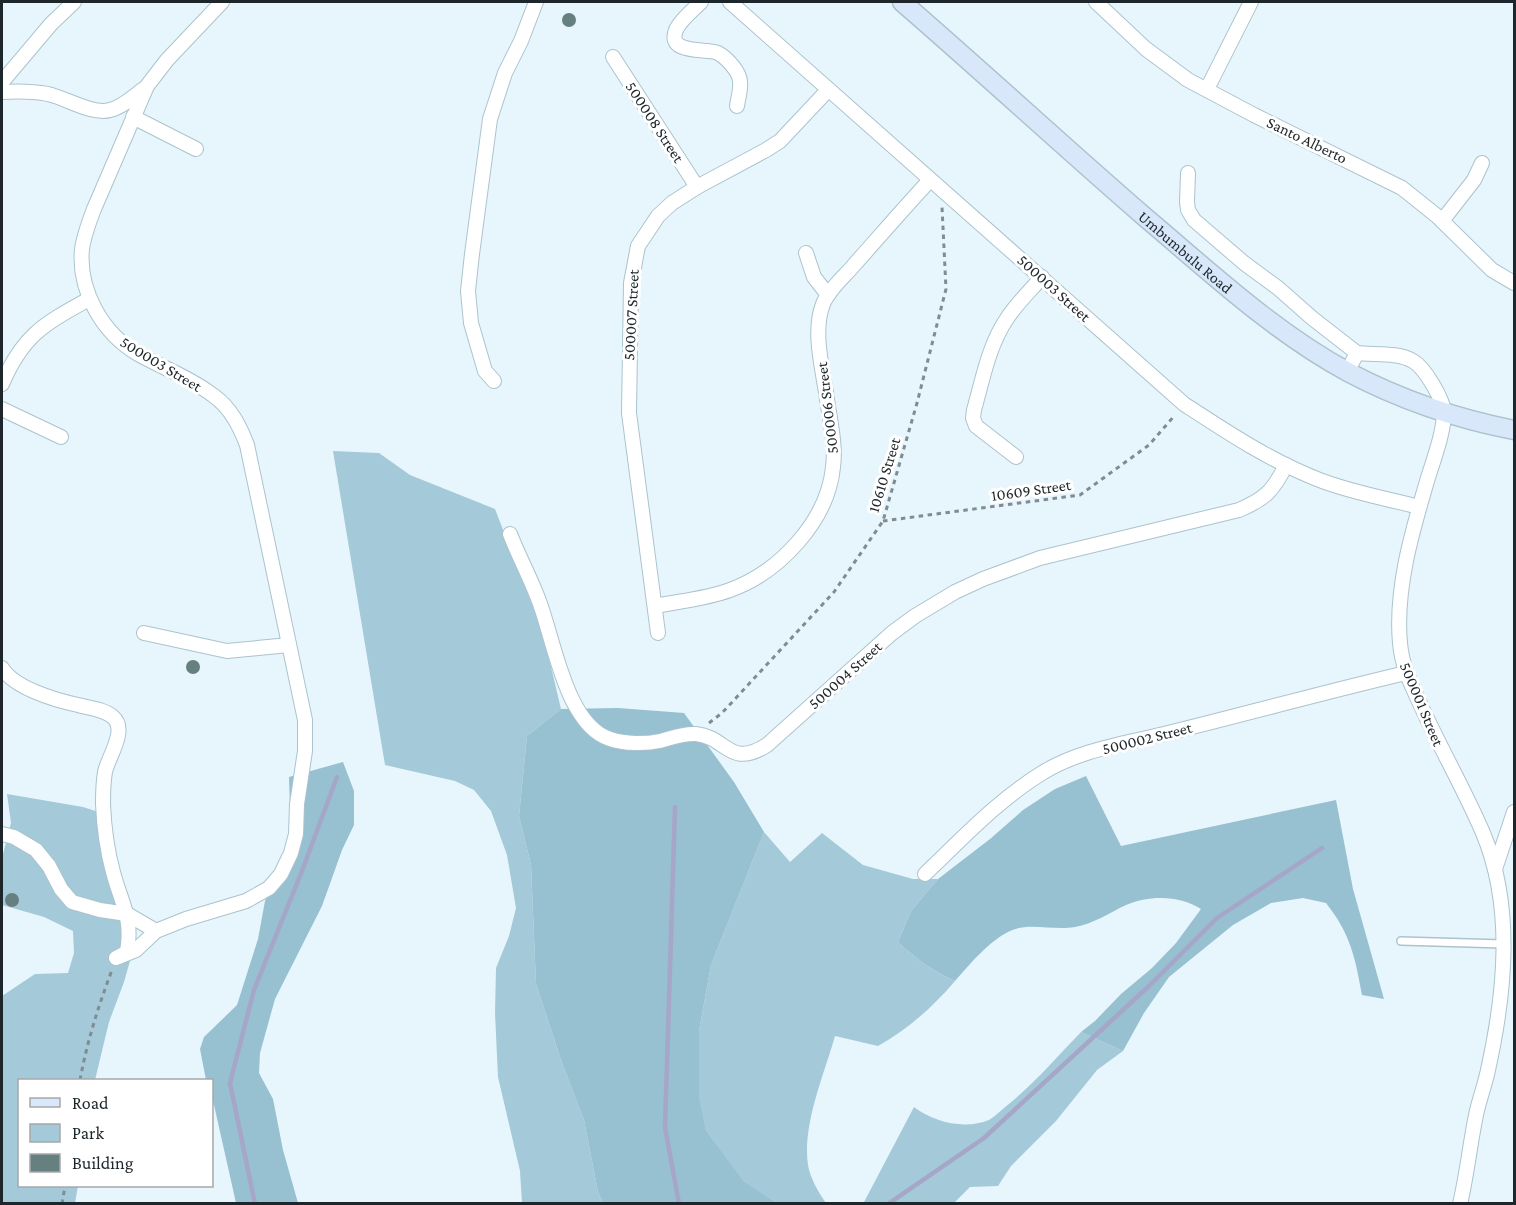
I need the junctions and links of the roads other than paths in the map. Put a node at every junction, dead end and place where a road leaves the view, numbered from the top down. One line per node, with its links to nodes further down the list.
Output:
1 (74, 2): 10 (street)
2 (222, 2): 11 (street, 500003 Street)
3 (536, 2): 30 (street)
4 (700, 2): 15 (street)
5 (730, 2): 13 (street, 500003 Street)
6 (902, 2): 29 (main road, Umbumbulu Road)
7 (1096, 2): 12 (street, Santo Alberto)
8 (1251, 2): 12 (street)
9 (613, 57): 21 (street, 500008 Street)
10 (2, 82)
11 (147, 86): 14 (street); 16 (street, 500003 Street)
12 (1207, 89): 22 (street, Santo Alberto)
13 (828, 90): 20 (street, 500003 Street); 21 (street, 500007 Street)
14 (2, 92)
15 (737, 106)
16 (133, 117): 17 (street); 27 (street, 500003 Street)
17 (196, 149)
18 (1482, 162): 22 (street)
19 (1188, 173): 28 (street)
20 (930, 180): 24 (street, 500003 Street); 26 (street, 500006 Street)
21 (697, 187): 40 (street, 500007 Street)
22 (1442, 221): 25 (street, Santo Alberto)
23 (806, 253): 26 (street)
24 (1042, 277): 36 (street); 37 (street, 500003 Street)
25 (1515, 283)
26 (828, 295): 40 (street, 500006 Street)
27 (89, 299): 31 (street); 43 (street, 500003 Street)
28 (1357, 353): 29 (street); 33 (street)
29 (1347, 372): 33 (main road, Umbumbulu Road)
30 (494, 381)
31 (2, 384)
32 (2, 409): 35 (street)
33 (1444, 411): 34 (main road, Umbumbulu Road); 38 (street, 500001 Street)
34 (1515, 430)
35 (61, 436)
36 (1017, 457)
37 (1286, 465): 38 (street, 500003 Street); 39 (street, 500004 Street)
38 (1419, 507): 45 (street, 500001 Street)
39 (510, 534)
40 (654, 606): 42 (street, 500007 Street)
41 (144, 633): 43 (street)
42 (658, 633)
43 (289, 645): 52 (street, 500003 Street)
44 (2, 668): 50 (street)
45 (1406, 674): 48 (street, 500001 Street); 49 (street, 500002 Street)
46 (1515, 812): 48 (street)
47 (2, 834): 50 (street)
48 (1496, 869): 51 (street, 500001 Street)
49 (925, 874)
50 (127, 914): 52 (street); 52 (street)
51 (1509, 921): 54 (street, 500001 Street)
52 (156, 931)
53 (1401, 941): 54 (lane)
54 (1503, 944): 55 (street, 500001 Street)
55 (1460, 1203)

